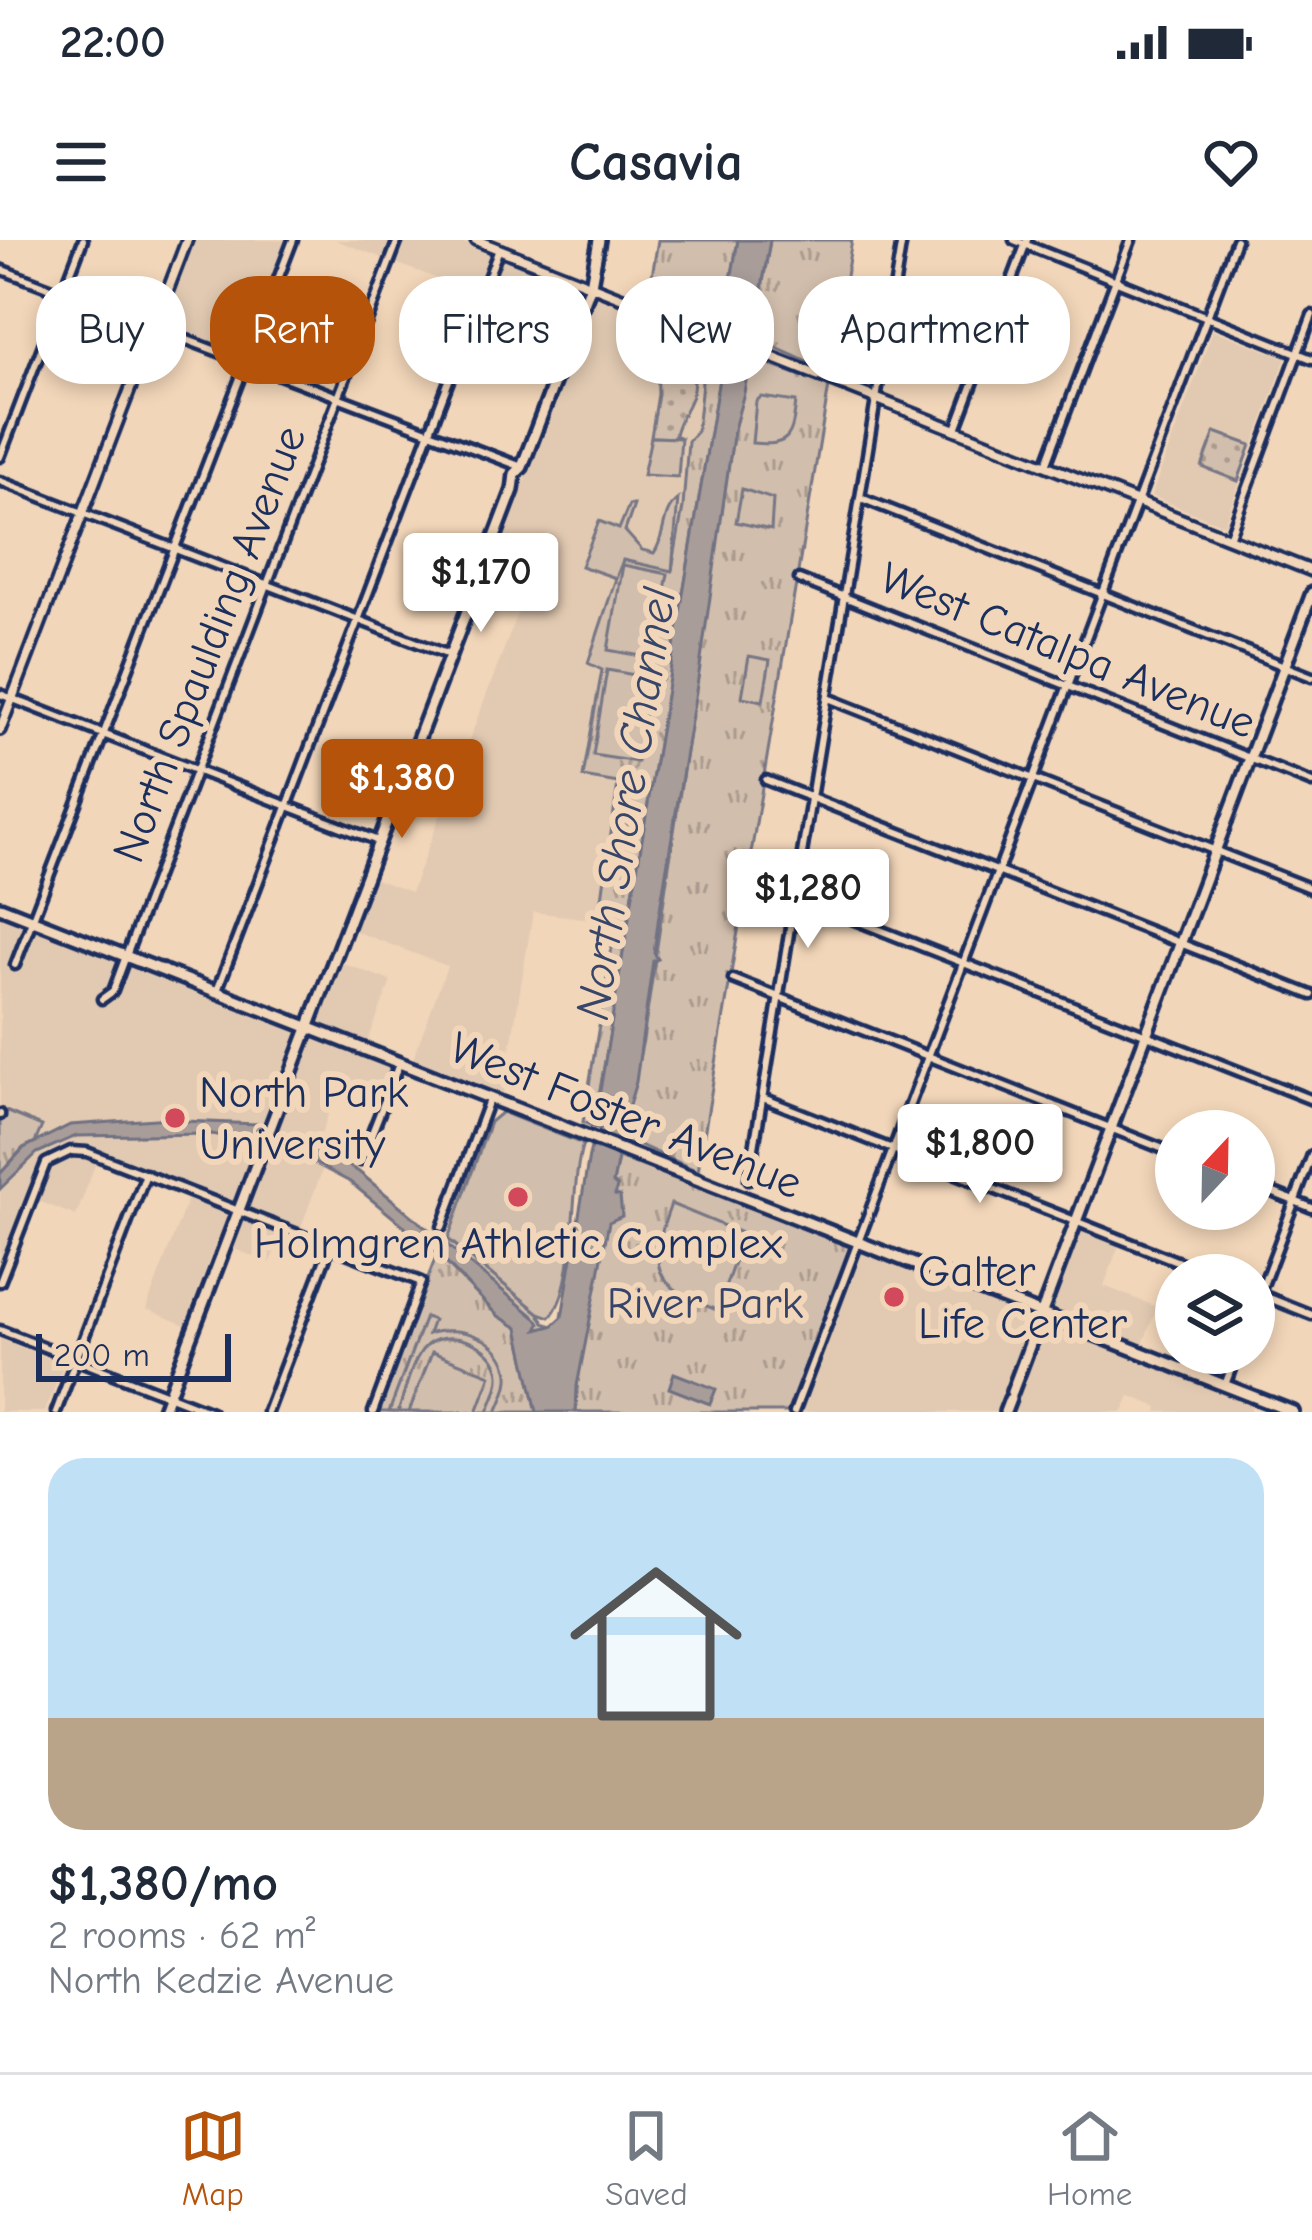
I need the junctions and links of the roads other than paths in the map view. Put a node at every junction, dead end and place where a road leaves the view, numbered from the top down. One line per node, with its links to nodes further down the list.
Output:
1 (83, 240): 14 (street)
2 (187, 240): 15 (street)
3 (293, 240): 16 (street)
4 (398, 240): 31 (street, North Spaulding Avenue)
5 (476, 240): 12 (street)
6 (598, 240): 18 (main road)
7 (902, 240): 32 (street)
8 (1014, 240): 11 (street)
9 (1131, 240): 19 (street)
10 (1236, 240): 23 (street)
11 (1026, 242): 19 (street); 33 (street)
12 (500, 249): 17 (street); 34 (street)
13 (0, 269): 20 (street)
14 (69, 276)
15 (173, 276)
16 (279, 276)
17 (568, 276)
18 (592, 279)
19 (1116, 281): 23 (street); 36 (street)
20 (36, 283)
21 (592, 285): 32 (street)
22 (1312, 315): 24 (street)
23 (1207, 317): 24 (street); 40 (street)
24 (1298, 353): 25 (street); 42 (street)
25 (1312, 359)
26 (36, 363): 35 (street)
27 (132, 384): 41 (street)
28 (238, 384): 43 (street)
29 (304, 384): 31 (street)
30 (553, 384): 37 (main road)
31 (338, 397): 34 (street); 46 (street, North Spaulding Avenue)
32 (877, 398): 33 (street); 39 (street)
33 (956, 429): 36 (street)
34 (430, 432): 37 (street); 50 (street)
35 (0, 457)
36 (1046, 465): 40 (street)
37 (522, 467): 51 (main road)
38 (0, 482): 41 (street)
39 (861, 498): 48 (street); 49 (street)
40 (1138, 502): 42 (street); 48 (street)
41 (82, 514): 43 (street); 56 (street)
42 (1229, 538): 44 (street)
43 (175, 549): 46 (street); 59 (street)
44 (1312, 571)
45 (799, 579): 49 (street, West Catalpa Avenue)
46 (267, 585): 50 (street); 61 (street, North Spaulding Avenue)
47 (1312, 593): 52 (main road)
48 (1103, 594): 52 (street); 54 (street)
49 (844, 597): 54 (street, West Catalpa Avenue); 57 (street)
50 (358, 620): 51 (street); 66 (street)
51 (449, 656): 67 (main road)
52 (1285, 666): 53 (street); 60 (main road)
53 (1312, 677)
54 (1069, 686): 60 (street, West Catalpa Avenue); 62 (street)
55 (0, 694): 56 (street)
56 (12, 698): 58 (street); 59 (street)
57 (828, 698): 62 (street); 65 (street)
58 (0, 730)
59 (104, 734): 61 (street); 73 (street)
60 (1250, 758): 64 (street, West Catalpa Avenue); 68 (main road)
61 (197, 770): 66 (street); 75 (street, North Spaulding Avenue)
62 (1034, 778): 68 (street); 69 (street)
63 (766, 780): 65 (street)
64 (1312, 783)
65 (811, 798): 69 (street); 71 (street)
66 (288, 806): 67 (street); 79 (street)
67 (378, 841): 83 (main road)
68 (1215, 851): 70 (street); 74 (main road)
69 (998, 872): 74 (street); 76 (street)
70 (1312, 890)
71 (796, 898): 76 (street); 81 (street)
72 (0, 907): 73 (main road, West Foster Avenue)
73 (33, 920): 75 (main road, West Foster Avenue); 77 (street)
74 (1180, 944): 80 (street); 84 (main road)
75 (126, 956): 79 (main road, West Foster Avenue); 82 (street, North Spaulding Avenue)
76 (964, 963): 84 (street); 85 (street)
77 (16, 965)
78 (733, 979): 81 (street)
79 (217, 991): 83 (main road, West Foster Avenue)
80 (1312, 995)
81 (778, 997): 85 (street); 88 (street)
82 (102, 999)
83 (307, 1025): 86 (main road, West Foster Avenue); 100 (main road)
84 (1146, 1036): 89 (street); 90 (main road)
85 (928, 1056): 90 (street); 92 (street)
86 (400, 1061): 87 (main road, West Foster Avenue); 94 (street)
87 (490, 1097): 102 (street); 103 (main road, West Foster Avenue)
88 (763, 1098): 92 (street); 96 (street)
89 (1312, 1100)
90 (1111, 1128): 91 (street); 101 (main road)
91 (1155, 1146)
92 (893, 1150): 101 (street); 103 (street)
93 (1312, 1154): 98 (street)
94 (361, 1162)
95 (146, 1174): 100 (street); 107 (street); 112 (street)
96 (749, 1179)
97 (1275, 1193): 98 (street)
98 (1294, 1201): 99 (street); 106 (street)
99 (1312, 1208)
100 (238, 1210): 104 (street); 115 (main road)
101 (1076, 1221): 105 (street); 109 (main road)
102 (442, 1227)
103 (859, 1242): 109 (main road, West Foster Avenue); 121 (street)
104 (330, 1246): 119 (street); 120 (street)
105 (1159, 1254)
106 (1273, 1254)
107 (0, 1282)
108 (1275, 1300): 110 (street)
109 (1041, 1313): 114 (main road, West Foster Avenue); 122 (main road)
110 (1312, 1315)
111 (0, 1330): 112 (street)
112 (76, 1360): 115 (street); 116 (street)
113 (1229, 1374): 114 (street)
114 (1225, 1385): 123 (main road, West Foster Avenue)
115 (169, 1395): 117 (main road); 118 (street)
116 (56, 1412)
117 (162, 1412)
118 (211, 1412)
119 (267, 1412)
120 (373, 1412)
121 (794, 1412)
122 (1005, 1412)
123 (1293, 1412)

